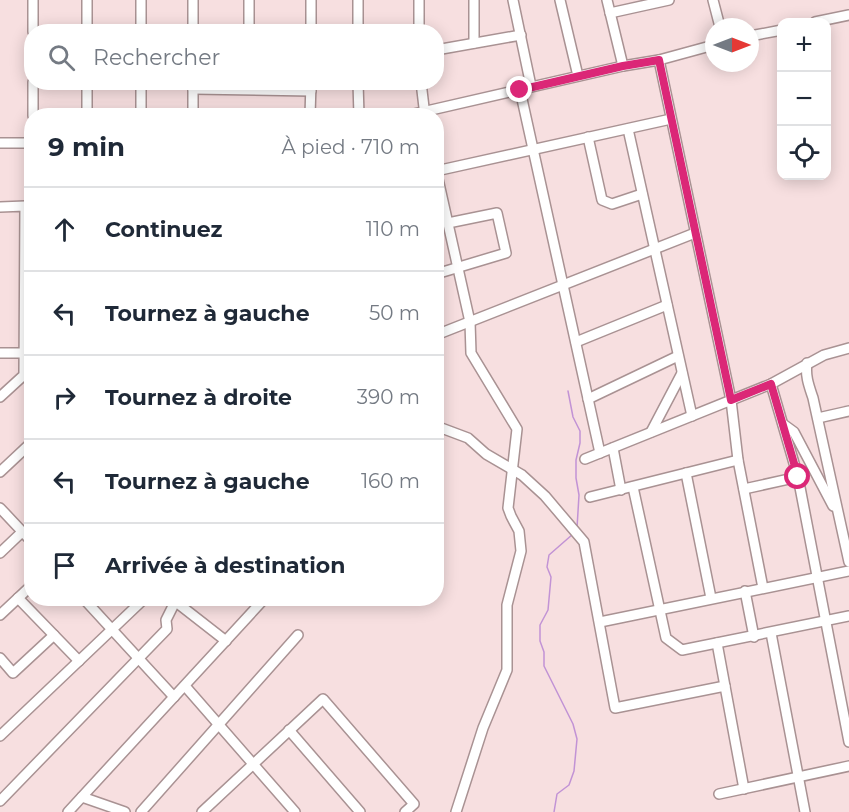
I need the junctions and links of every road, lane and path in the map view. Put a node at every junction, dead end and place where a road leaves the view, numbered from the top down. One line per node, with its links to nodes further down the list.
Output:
1 (33, 0): 20 (street)
2 (87, 0): 21 (street)
3 (141, 0): 22 (street)
4 (193, 0): 23 (street)
5 (249, 0): 24 (street)
6 (311, 0): 25 (street)
7 (358, 0): 26 (street)
8 (419, 0): 27 (street)
9 (474, 0): 31 (street)
10 (513, 0): 30 (street)
11 (560, 0): 36 (street)
12 (607, 0): 16 (street)
13 (669, 0): 15 (street)
14 (713, 0): 18 (street)
15 (655, 2): 16 (street)
16 (610, 13): 35 (street)
17 (849, 15): 19 (street)
18 (718, 18)
19 (831, 19)
20 (33, 24)
21 (87, 24)
22 (141, 24)
23 (193, 24)
24 (249, 24)
25 (311, 24)
26 (358, 24)
27 (419, 24)
28 (777, 31): 29 (street)
29 (759, 34)
30 (521, 35): 31 (street); 37 (street)
31 (474, 43): 33 (street)
32 (705, 47): 34 (street)
33 (444, 49)
34 (659, 60): 35 (street); 54 (street)
35 (623, 66): 36 (street)
36 (578, 76): 37 (street)
37 (531, 86): 45 (street)
38 (33, 90): 46 (street)
39 (87, 90): 47 (street)
40 (141, 90): 48 (street)
41 (193, 90): 49 (street)
42 (311, 90): 50 (street)
43 (358, 90): 51 (street)
44 (422, 90): 52 (street)
45 (520, 90): 53 (street); 59 (street)
46 (33, 108)
47 (87, 108)
48 (141, 108)
49 (193, 108)
50 (310, 108)
51 (359, 108)
52 (423, 108)
53 (444, 109)
54 (671, 119): 55 (street); 66 (street)
55 (628, 129): 56 (street); 61 (street)
56 (588, 137): 59 (street); 61 (street)
57 (0, 143): 58 (street)
58 (24, 143)
59 (533, 150): 60 (street); 70 (street)
60 (444, 169)
61 (642, 194): 67 (street)
62 (444, 204): 65 (street)
63 (24, 206): 64 (street)
64 (0, 207)
65 (448, 223): 68 (street); 68 (street)
66 (695, 233): 67 (street); 85 (street)
67 (655, 249): 70 (street); 71 (street)
68 (458, 268): 69 (street); 72 (street)
69 (444, 272)
70 (563, 285): 72 (street); 74 (street)
71 (667, 305): 74 (street); 78 (street)
72 (470, 322): 73 (street); 97 (street)
73 (444, 332)
74 (576, 342): 84 (street)
75 (849, 348): 79 (street)
76 (0, 353): 77 (street)
77 (24, 353)
78 (678, 356): 80 (street); 84 (street)
79 (807, 363): 82 (street); 88 (street)
80 (682, 373): 87 (street); 91 (street)
81 (24, 375): 83 (street)
82 (771, 384): 85 (street); 89 (street)
83 (0, 397)
84 (588, 399): 94 (street)
85 (731, 400): 87 (street); 96 (street)
86 (849, 411): 88 (street)
87 (692, 416): 91 (street)
88 (818, 418): 106 (street)
89 (782, 423): 100 (street); 106 (street)
90 (444, 429): 97 (street)
91 (651, 432): 92 (street)
92 (613, 448): 94 (street); 103 (street)
93 (24, 450): 98 (street)
94 (600, 453): 95 (street)
95 (585, 459)
96 (738, 460): 99 (street); 102 (street)
97 (513, 470): 128 (street); 160 (street)
98 (0, 472)
99 (686, 473): 101 (street); 116 (street)
100 (798, 477): 102 (street); 111 (street)
101 (633, 487): 103 (street); 124 (street)
102 (744, 489): 112 (street)
103 (621, 490): 104 (street)
104 (590, 497)
105 (0, 508): 107 (street)
106 (838, 516): 109 (street)
107 (22, 532): 108 (street)
108 (0, 553)
109 (849, 562)
110 (849, 571): 111 (street)
111 (817, 577): 112 (street); 127 (street)
112 (763, 588): 113 (street)
113 (745, 591): 116 (street); 133 (street)
114 (24, 592): 115 (street)
115 (18, 598): 117 (street); 125 (street)
116 (711, 598): 124 (street)
117 (24, 604)
118 (26, 606): 131 (street)
119 (90, 606): 129 (street)
120 (137, 606): 129 (street)
121 (171, 606): 137 (street)
122 (181, 606): 134 (street)
123 (258, 606): 134 (street)
124 (659, 608): 128 (street); 135 (street)
125 (0, 615)
126 (849, 616): 127 (street)
127 (826, 621): 130 (street); 145 (street)
128 (600, 622): 140 (street)
129 (112, 630): 137 (street); 138 (street)
130 (771, 633): 133 (street); 148 (street)
131 (54, 635): 136 (street); 138 (street)
132 (298, 635): 142 (street)
133 (754, 637): 135 (street)
134 (226, 641): 139 (street)
135 (717, 643): 140 (street)
136 (0, 658)
137 (139, 659): 141 (street); 152 (street)
138 (79, 661): 144 (street)
139 (185, 686): 141 (street); 142 (street)
140 (725, 687): 149 (street)
141 (174, 697): 151 (street)
142 (218, 724): 146 (street); 155 (street)
143 (289, 730): 146 (street); 158 (street); 159 (street)
144 (1, 733)
145 (849, 742)
146 (253, 764): 156 (street); 157 (street)
147 (849, 766): 148 (street)
148 (799, 777): 149 (street); 161 (street)
149 (744, 789): 150 (street)
150 (719, 794)
151 (82, 797): 153 (street); 154 (street)
152 (0, 801)
153 (68, 812)
154 (125, 812)
155 (141, 812)
156 (202, 812)
157 (295, 812)
158 (360, 812)
159 (405, 812)
160 (456, 812)
161 (805, 812)

